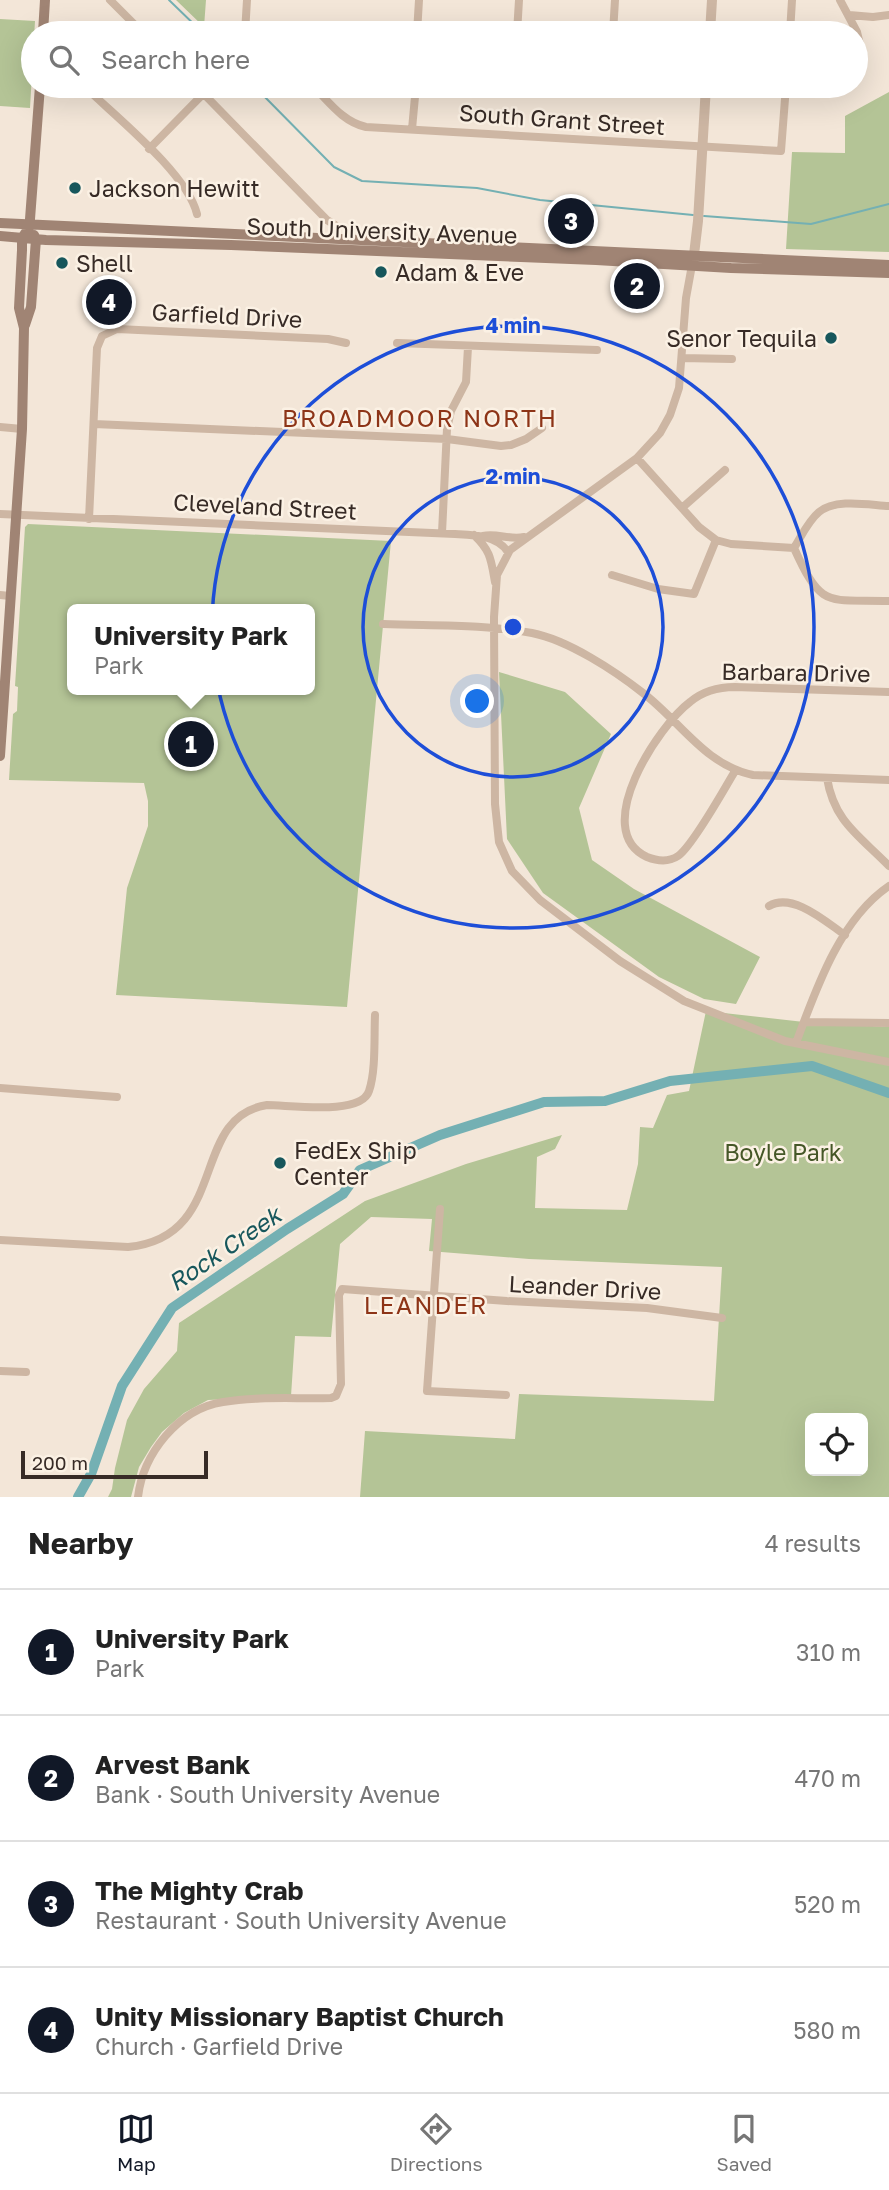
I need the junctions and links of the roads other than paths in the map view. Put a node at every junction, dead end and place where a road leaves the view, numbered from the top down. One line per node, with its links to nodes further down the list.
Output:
1 (45, 0): 12 (main road)
2 (110, 0): 13 (street)
3 (247, 0): 14 (street)
4 (419, 0): 15 (street)
5 (519, 0): 16 (street)
6 (615, 0): 17 (street)
7 (712, 0): 18 (street)
8 (792, 0): 19 (street)
9 (840, 0): 10 (street)
10 (849, 15): 11 (street); 20 (street)
11 (889, 15)
12 (44, 21)
13 (131, 21)
14 (246, 21)
15 (418, 21)
16 (518, 21)
17 (614, 21)
18 (711, 21)
19 (791, 21)
20 (852, 21)
21 (39, 98): 35 (main road)
22 (96, 98): 31 (street)
23 (198, 98): 31 (street)
24 (208, 98): 34 (street)
25 (325, 98): 29 (street, South Grant Street)
26 (415, 98): 29 (street)
27 (705, 98): 30 (street)
28 (785, 98): 30 (street, South Grant Street)
29 (412, 130): 30 (street, South Grant Street)
30 (702, 148): 39 (street)
31 (149, 149): 32 (street)
32 (197, 214)
33 (0, 223): 35 (main road, South University Avenue)
34 (328, 224)
35 (30, 226): 37 (main road); 38 (main road); 39 (main road, South University Avenue)
36 (0, 236): 37 (main road, South University Avenue)
37 (22, 238): 38 (main road, South University Avenue); 42 (main road)
38 (36, 239): 39 (main road, South University Avenue); 42 (main road)
39 (693, 260): 40 (main road, South University Avenue); 41 (main road, South University Avenue); 47 (street)
40 (889, 265)
41 (889, 273)
42 (24, 328): 52 (main road)
43 (346, 343): 49 (street, Garfield Drive)
44 (397, 343): 45 (street)
45 (468, 347): 46 (street); 53 (street)
46 (597, 350)
47 (682, 358): 48 (street); 54 (street)
48 (732, 359)
49 (94, 424): 53 (street); 60 (street)
50 (0, 427): 52 (street)
51 (542, 428): 53 (street)
52 (22, 429): 59 (main road)
53 (447, 439): 61 (street)
54 (637, 458): 57 (street); 63 (street)
55 (725, 470): 57 (street)
56 (889, 506): 65 (street)
57 (683, 507): 64 (street)
58 (0, 514): 59 (street, Cleveland Street)
59 (16, 515): 60 (street, Cleveland Street); 69 (main road)
60 (89, 519): 61 (street, Cleveland Street)
61 (442, 533): 62 (street, Cleveland Street)
62 (478, 536): 63 (street); 66 (street, Cleveland Street); 68 (street)
63 (531, 536): 66 (street)
64 (716, 540): 65 (street); 67 (street)
65 (794, 548): 70 (street)
66 (508, 552): 68 (street)
67 (612, 575)
68 (495, 584): 72 (street)
69 (5, 595): 73 (main road)
70 (889, 601)
71 (383, 625): 72 (street)
72 (494, 629): 75 (street); 87 (street)
73 (3, 669): 76 (main road)
74 (889, 692): 75 (street, Barbara Drive)
75 (671, 720): 77 (street); 77 (street, Barbara Drive)
76 (0, 756)
77 (736, 771): 78 (street)
78 (827, 778): 79 (street); 80 (street)
79 (889, 780)
80 (889, 866)
81 (889, 886): 83 (street)
82 (769, 906): 83 (street)
83 (845, 935): 85 (street)
84 (375, 1015): 92 (street)
85 (804, 1022): 86 (street); 87 (street)
86 (889, 1023)
87 (796, 1043): 88 (street)
88 (889, 1062)
89 (0, 1088): 90 (street)
90 (117, 1097)
91 (440, 1209): 93 (street)
92 (0, 1240)
93 (433, 1297): 94 (street, Leander Drive); 97 (street); 98 (street, Leander Drive)
94 (722, 1318)
95 (0, 1371): 96 (street)
96 (26, 1372)
97 (506, 1395)
98 (138, 1497)

